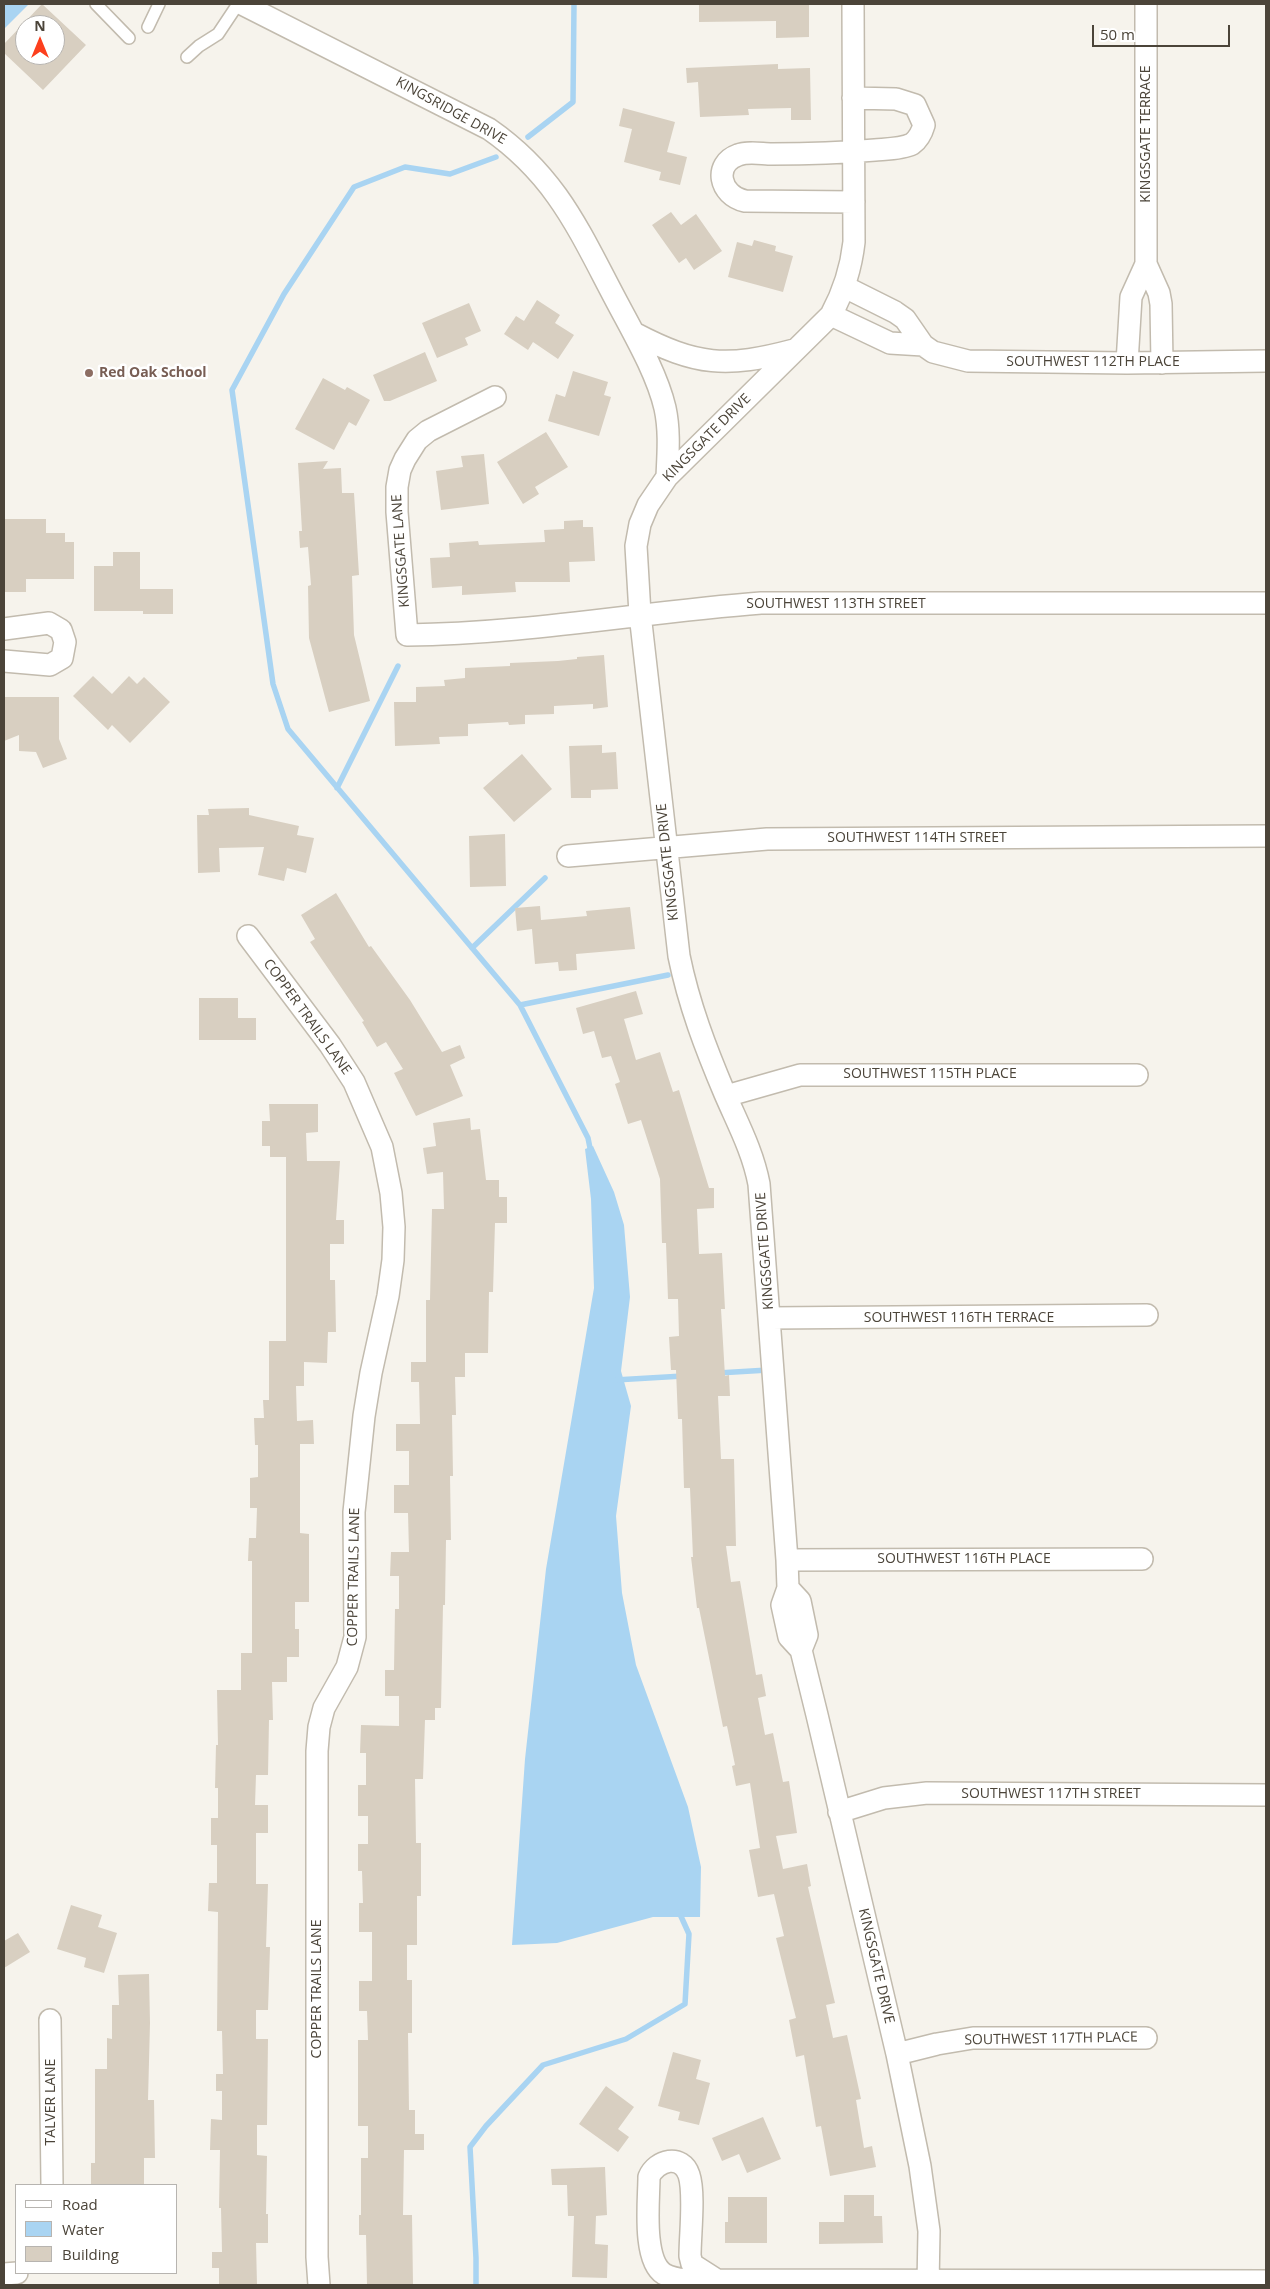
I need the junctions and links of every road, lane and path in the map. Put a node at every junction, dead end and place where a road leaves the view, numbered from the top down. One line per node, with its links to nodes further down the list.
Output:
1 (96, 4): 8 (lane)
2 (159, 4): 7 (lane)
3 (238, 4): 9 (lane)
4 (242, 4): 16 (street, KINGSRIDGE DRIVE)
5 (853, 4): 10 (street, KINGSGATE DRIVE)
6 (1146, 4): 13 (street, KINGSGATE TERRACE)
7 (148, 27)
8 (130, 38)
9 (187, 57)
10 (853, 98): 11 (street, KINGSGATE DRIVE); 11 (street)
11 (854, 152): 12 (street, KINGSGATE DRIVE); 12 (street)
12 (854, 202): 14 (street, KINGSGATE DRIVE)
13 (1146, 264): 20 (street, KINGSGATE TERRACE); 21 (street, KINGSGATE TERRACE)
14 (845, 286): 15 (street, KINGSGATE DRIVE); 17 (street)
15 (831, 315): 17 (street, SOUTHWEST 112TH PLACE); 18 (street, KINGSGATE DRIVE)
16 (634, 333): 18 (street); 23 (street, KINGSRIDGE DRIVE)
17 (923, 346): 21 (street, SOUTHWEST 112TH PLACE)
18 (795, 350): 23 (street, KINGSGATE DRIVE)
19 (1266, 361): 20 (street, SOUTHWEST 112TH PLACE)
20 (1162, 362): 21 (street, SOUTHWEST 112TH PLACE)
21 (1127, 363)
22 (495, 397): 27 (street, KINGSGATE LANE)
23 (667, 477): 25 (street, KINGSGATE DRIVE)
24 (1266, 603): 25 (street, SOUTHWEST 113TH STREET)
25 (640, 614): 27 (street, SOUTHWEST 113TH STREET); 30 (street, KINGSGATE DRIVE)
26 (4, 629): 28 (street)
27 (407, 635)
28 (4, 661)
29 (1266, 836): 30 (street, SOUTHWEST 114TH STREET)
30 (666, 847): 31 (street, SOUTHWEST 114TH STREET); 34 (street, KINGSGATE DRIVE)
31 (568, 856)
32 (248, 936): 48 (street, COPPER TRAILS LANE)
33 (1137, 1075): 34 (street, SOUTHWEST 115TH PLACE)
34 (726, 1096): 36 (street, KINGSGATE DRIVE)
35 (1147, 1315): 36 (street, SOUTHWEST 116TH TERRACE)
36 (770, 1318): 38 (street, KINGSGATE DRIVE)
37 (1142, 1559): 38 (street, SOUTHWEST 116TH PLACE)
38 (787, 1560): 40 (street, KINGSGATE DRIVE)
39 (1266, 1795): 40 (street, SOUTHWEST 117TH STREET)
40 (839, 1812): 43 (street, KINGSGATE DRIVE)
41 (50, 2020): 44 (street, TALVER LANE)
42 (1146, 2038): 43 (street, SOUTHWEST 117TH PLACE)
43 (897, 2054): 47 (street, KINGSGATE DRIVE)
44 (52, 2184)
45 (717, 2280): 45 (street); 47 (street)
46 (1266, 2281): 47 (street)
47 (928, 2282)
48 (319, 2285)

